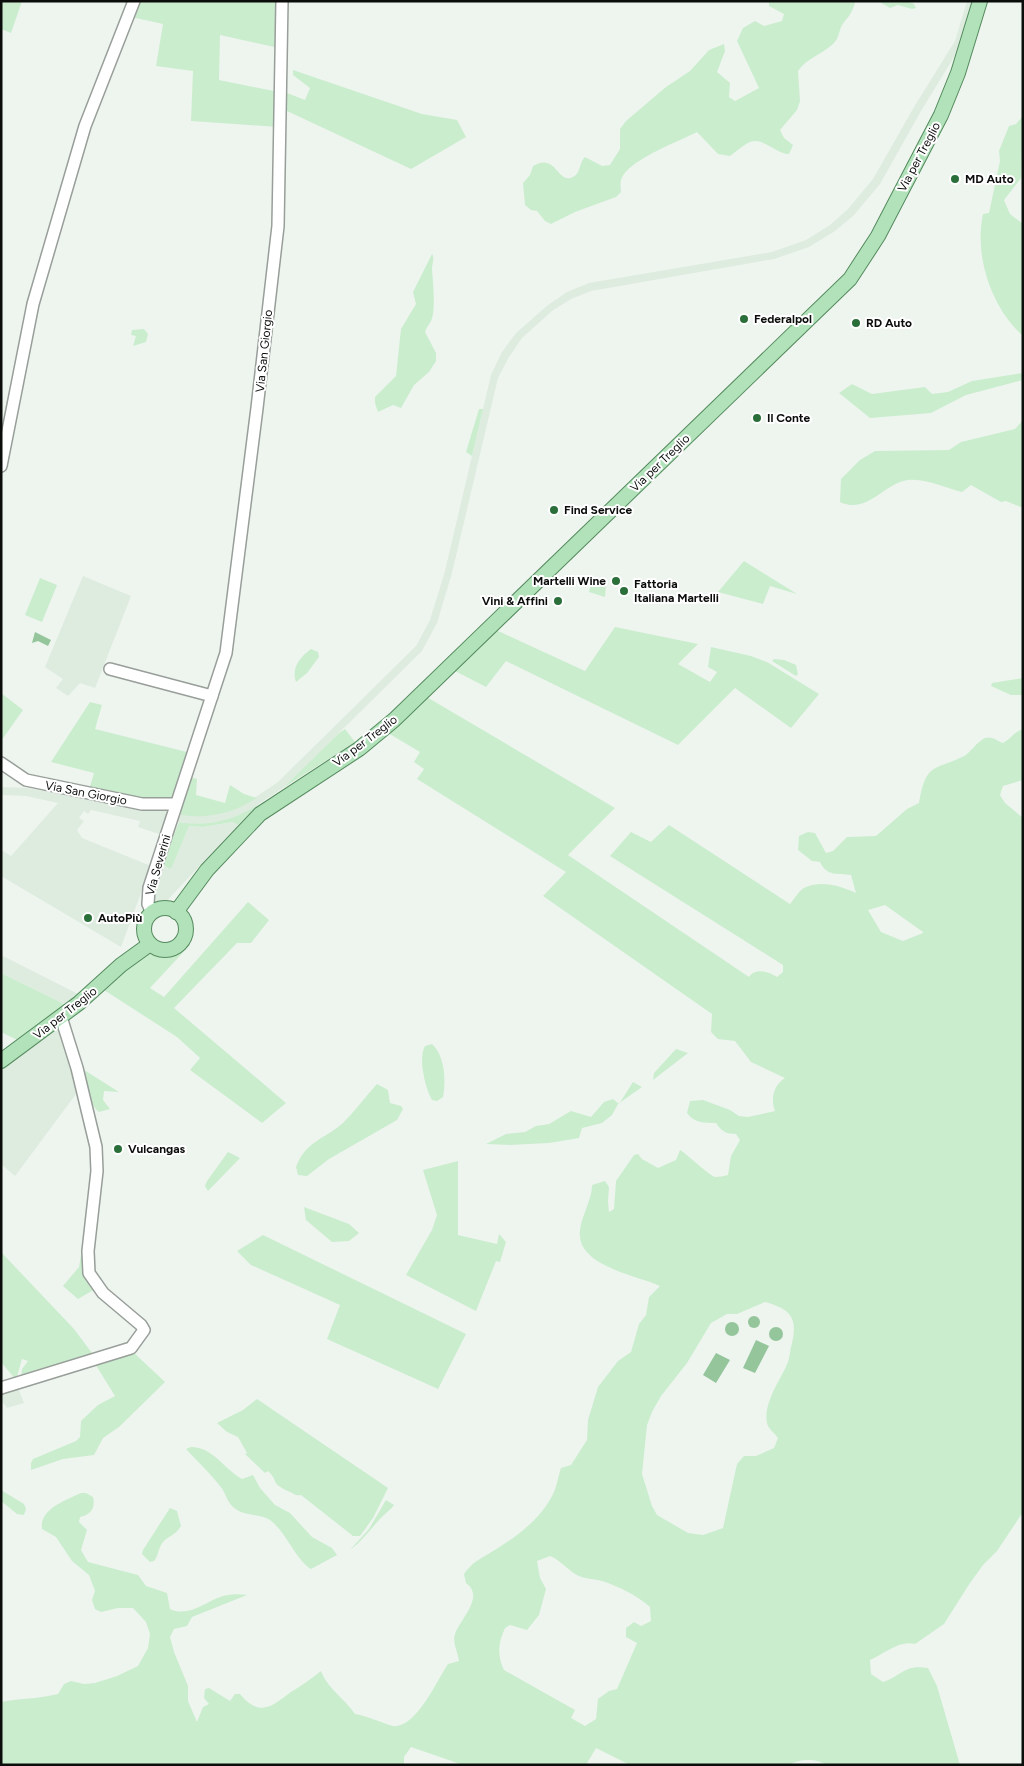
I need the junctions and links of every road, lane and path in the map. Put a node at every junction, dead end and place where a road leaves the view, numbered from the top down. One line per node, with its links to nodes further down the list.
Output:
1 (134, 1): 4 (street)
2 (282, 1): 6 (street, Via San Giorgio)
3 (980, 1): 10 (main road, Via per Treglio)
4 (1, 466)
5 (110, 669): 6 (street)
6 (212, 696): 8 (street, Via San Giorgio)
7 (1, 764): 8 (street, Via San Giorgio)
8 (176, 804): 9 (street, Via San Giorgio)
9 (172, 816): 11 (street, Via Severini)
10 (176, 912): 11 (main road); 12 (main road)
11 (152, 913): 12 (main road)
12 (150, 944): 13 (main road, Via per Treglio)
13 (61, 1017): 14 (main road, Via per Treglio); 15 (street)
14 (1, 1061)
15 (1, 1388)

